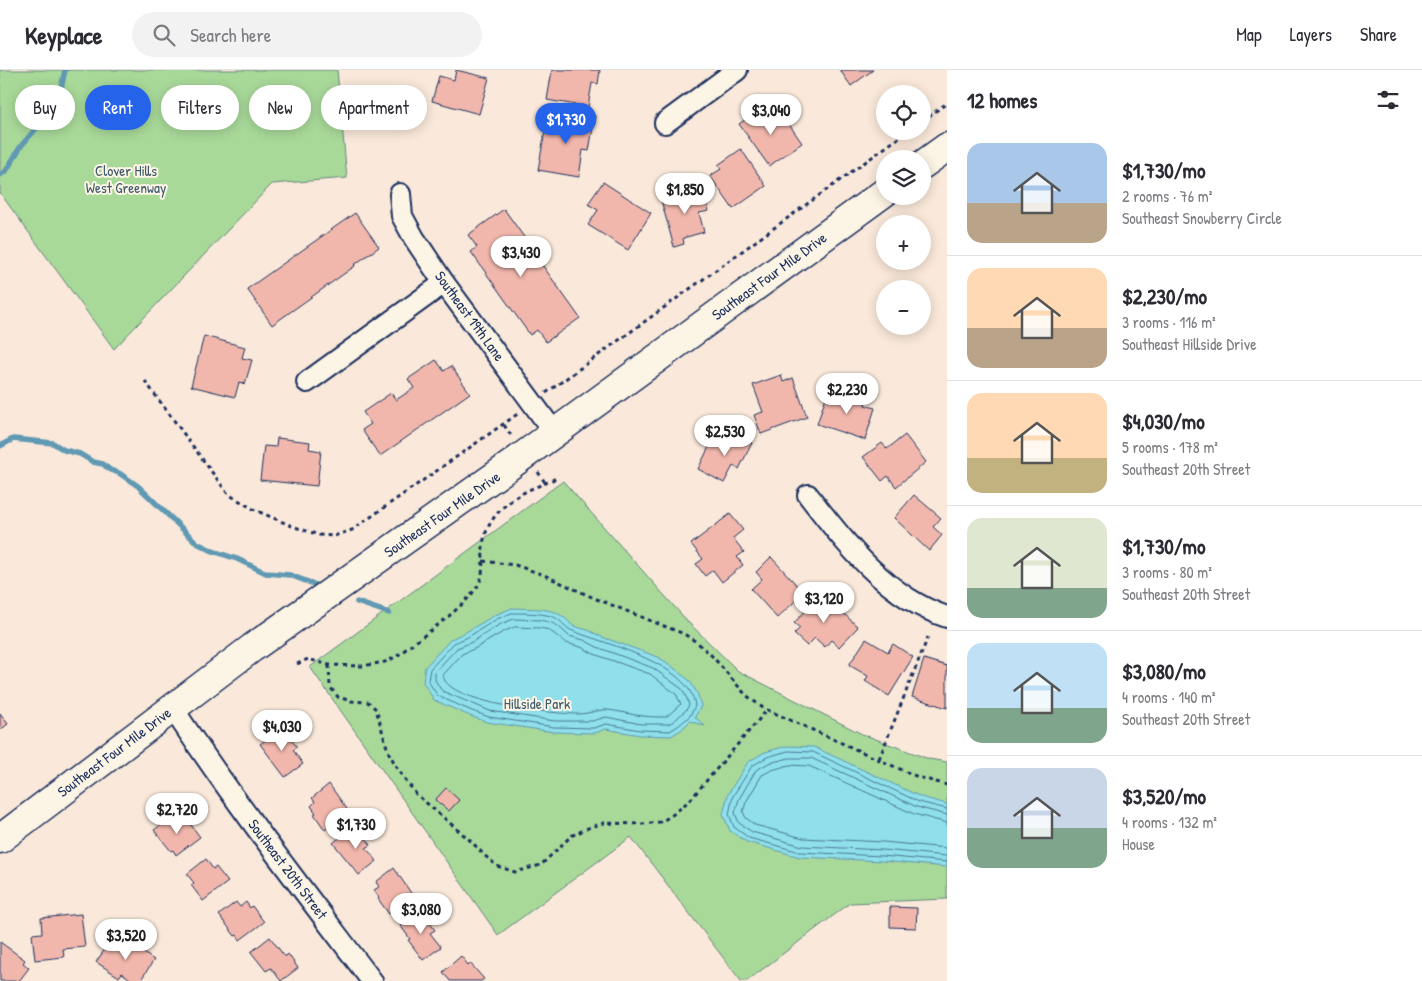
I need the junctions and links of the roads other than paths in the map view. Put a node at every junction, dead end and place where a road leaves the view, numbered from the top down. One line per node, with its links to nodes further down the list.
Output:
1 (737, 70): 2 (street)
2 (665, 123)
3 (947, 147): 4 (main road)
4 (931, 158)
5 (400, 194): 7 (street, Southeast 19th Lane)
6 (876, 199): 9 (main road, Southeast Four Mile Drive)
7 (444, 283): 8 (street); 9 (street, Southeast 19th Lane)
8 (307, 382)
9 (554, 432): 12 (main road, Southeast Four Mile Drive)
10 (808, 495): 11 (street)
11 (947, 617)
12 (172, 707): 13 (main road, Southeast Four Mile Drive); 14 (street, Southeast 20th Street)
13 (0, 838)
14 (372, 981)

